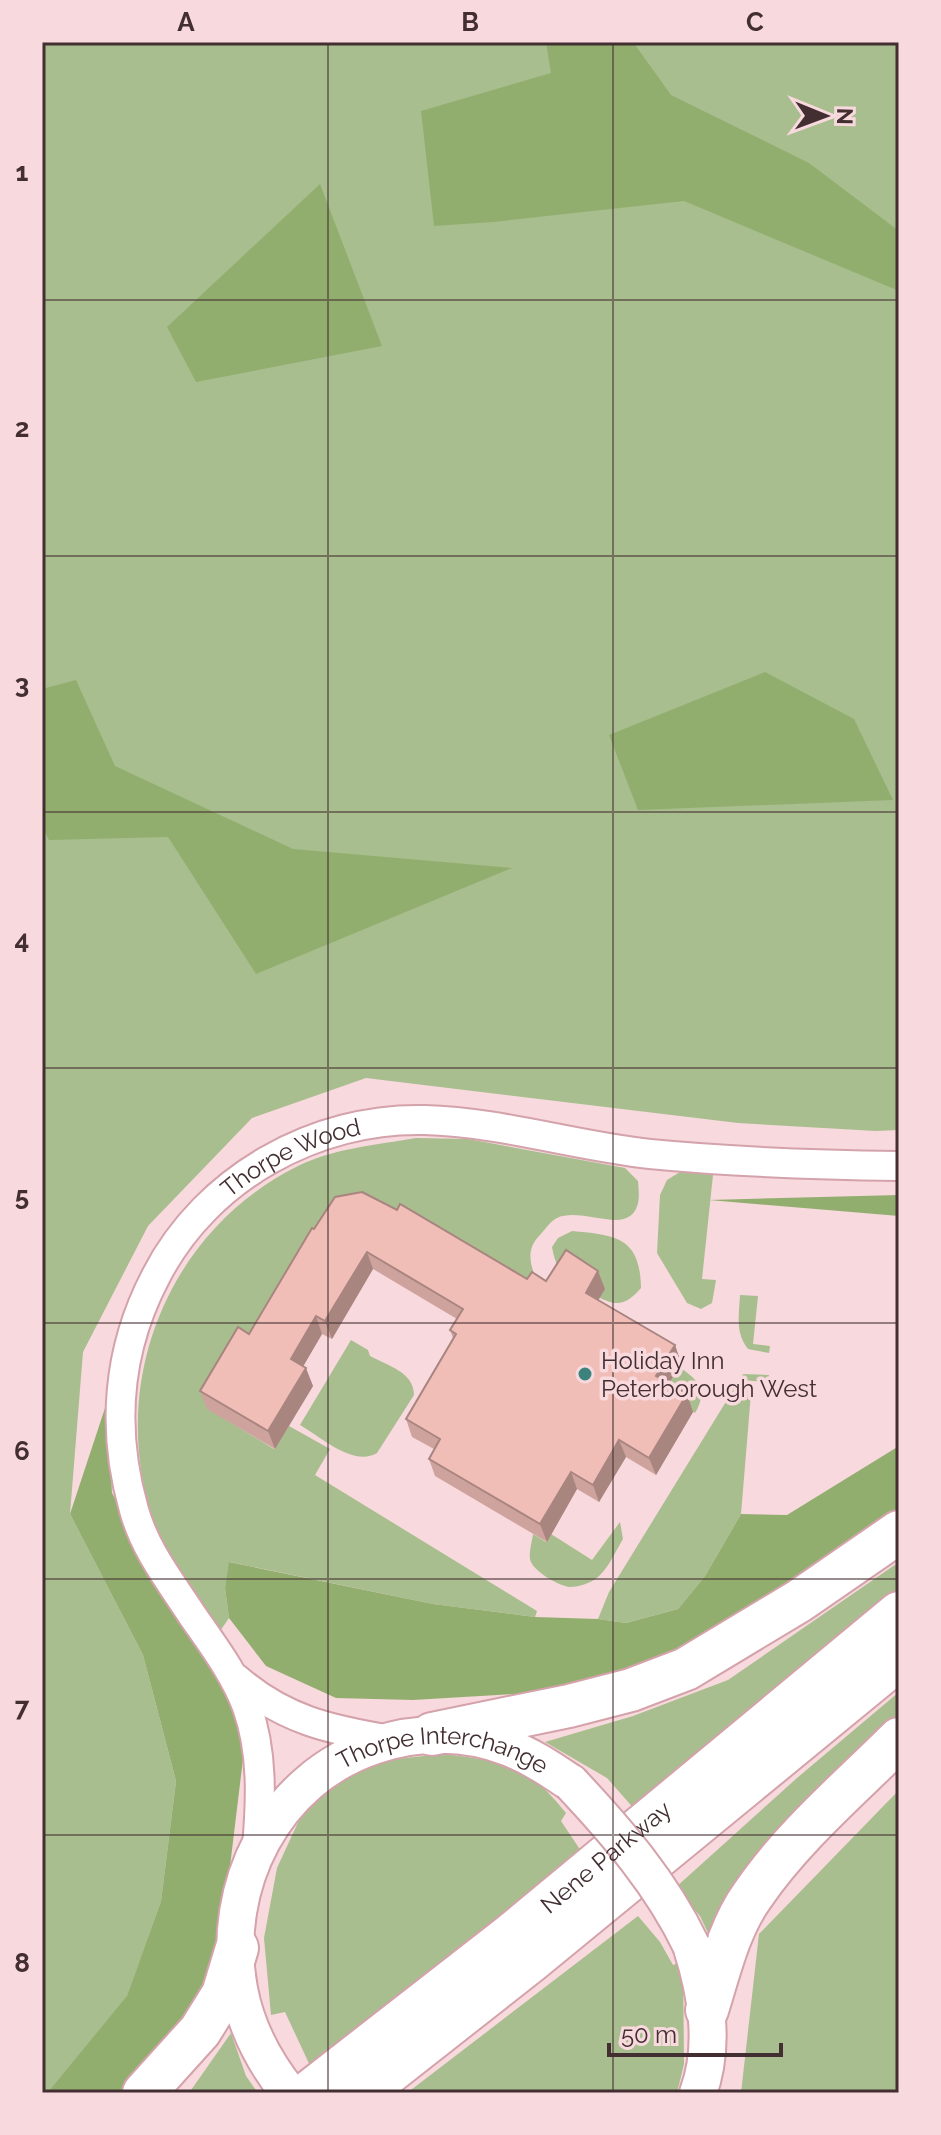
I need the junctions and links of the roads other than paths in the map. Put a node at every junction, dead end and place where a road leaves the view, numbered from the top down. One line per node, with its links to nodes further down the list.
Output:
1 (899, 1166): 5 (street, Thorpe Wood)
2 (899, 1532): 6 (highway)
3 (899, 1613): 15 (highway, Nene Parkway)
4 (899, 1659): 16 (highway, Nene Parkway)
5 (231, 1673): 8 (street, Thorpe Wood); 9 (street, Thorpe Wood)
6 (432, 1734): 8 (main road, Thorpe Interchange); 11 (main road, Thorpe Interchange, bridge)
7 (899, 1739): 11 (highway)
8 (391, 1740): 9 (main road, Thorpe Interchange)
9 (257, 1848): 10 (main road, Thorpe Interchange)
10 (237, 1948): 13 (highway); 14 (main road, Thorpe Interchange)
11 (707, 2010): 12 (main road, Thorpe Interchange)
12 (701, 2090)
13 (144, 2093)
14 (289, 2093)
15 (308, 2093)
16 (363, 2093)

